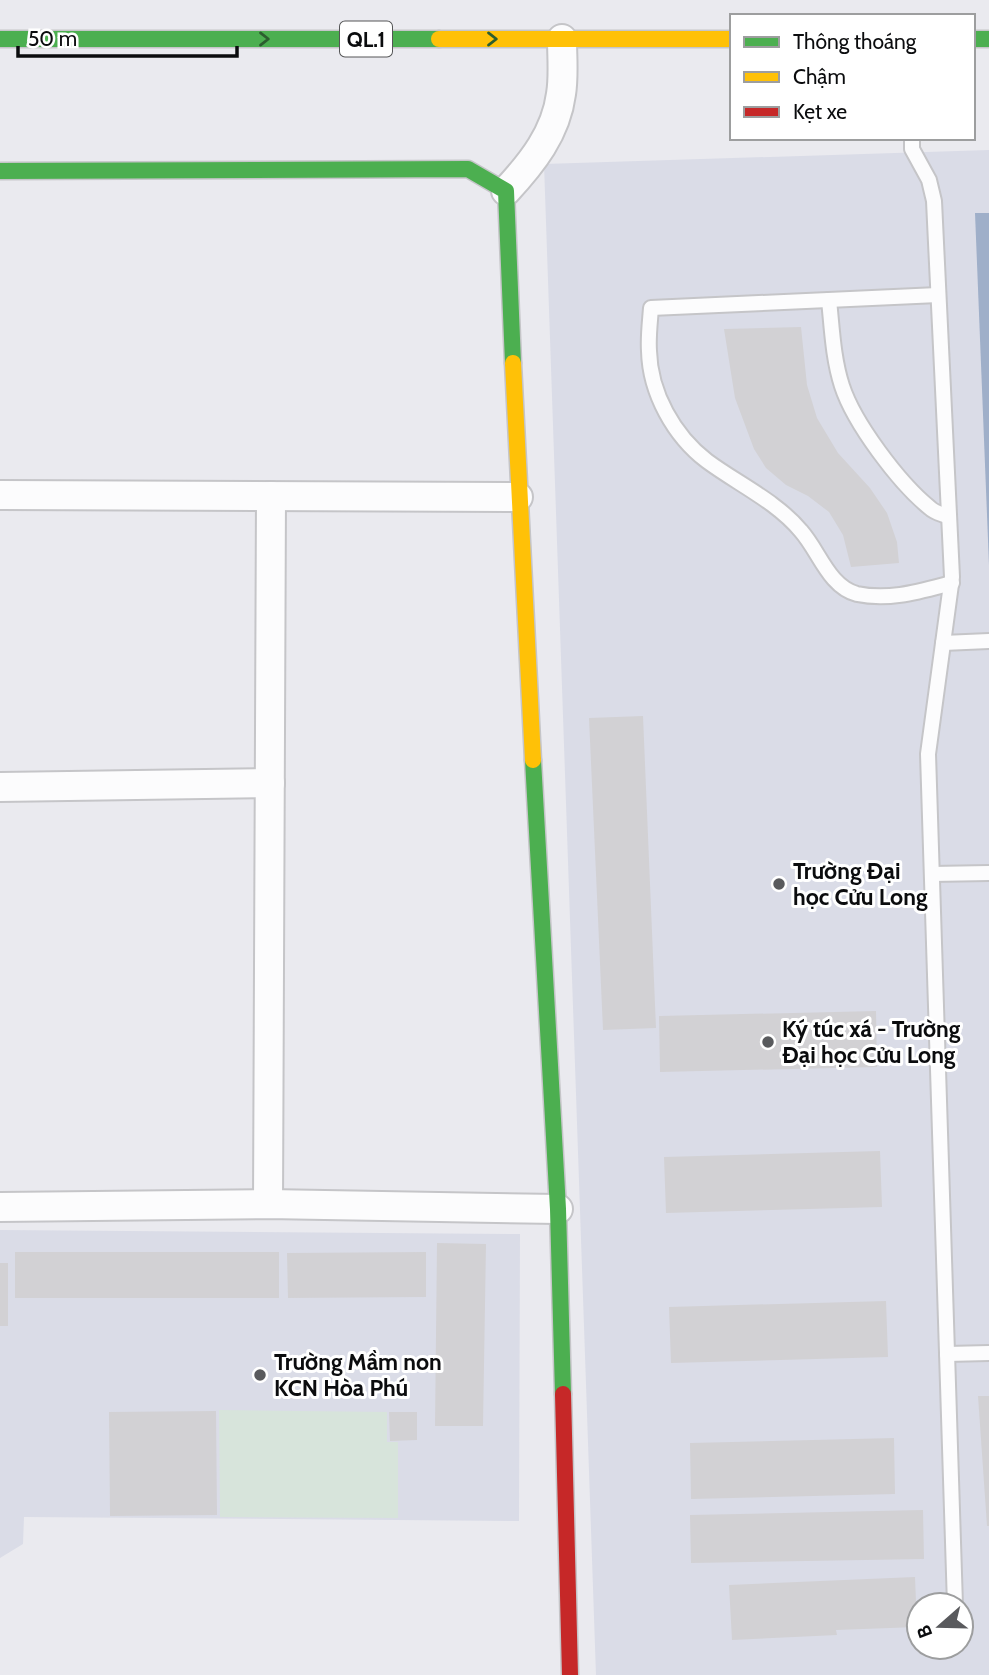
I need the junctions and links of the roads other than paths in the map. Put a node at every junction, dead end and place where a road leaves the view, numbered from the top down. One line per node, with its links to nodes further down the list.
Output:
1 (0, 39): 2 (main road, QL.1, one-way to 2)
2 (562, 39): 3 (main road, QL.1); 6 (street)
3 (730, 39)
4 (912, 140): 7 (lane)
5 (0, 171): 6 (main road)
6 (506, 191): 11 (main road)
7 (938, 296): 8 (lane); 12 (lane)
8 (829, 300): 12 (lane); 13 (lane)
9 (0, 495): 10 (street)
10 (271, 496): 11 (street); 16 (street)
11 (518, 497): 22 (main road)
12 (949, 517): 13 (lane)
13 (952, 583): 15 (lane)
14 (989, 641): 15 (lane)
15 (943, 643): 19 (lane)
16 (270, 783): 17 (street); 20 (street)
17 (0, 787)
18 (989, 873): 19 (lane)
19 (932, 874): 24 (lane)
20 (268, 1203): 21 (street); 22 (street)
21 (0, 1207)
22 (558, 1209): 26 (main road)
23 (989, 1353): 24 (lane)
24 (947, 1354): 25 (lane)
25 (955, 1591)
26 (570, 1675)

